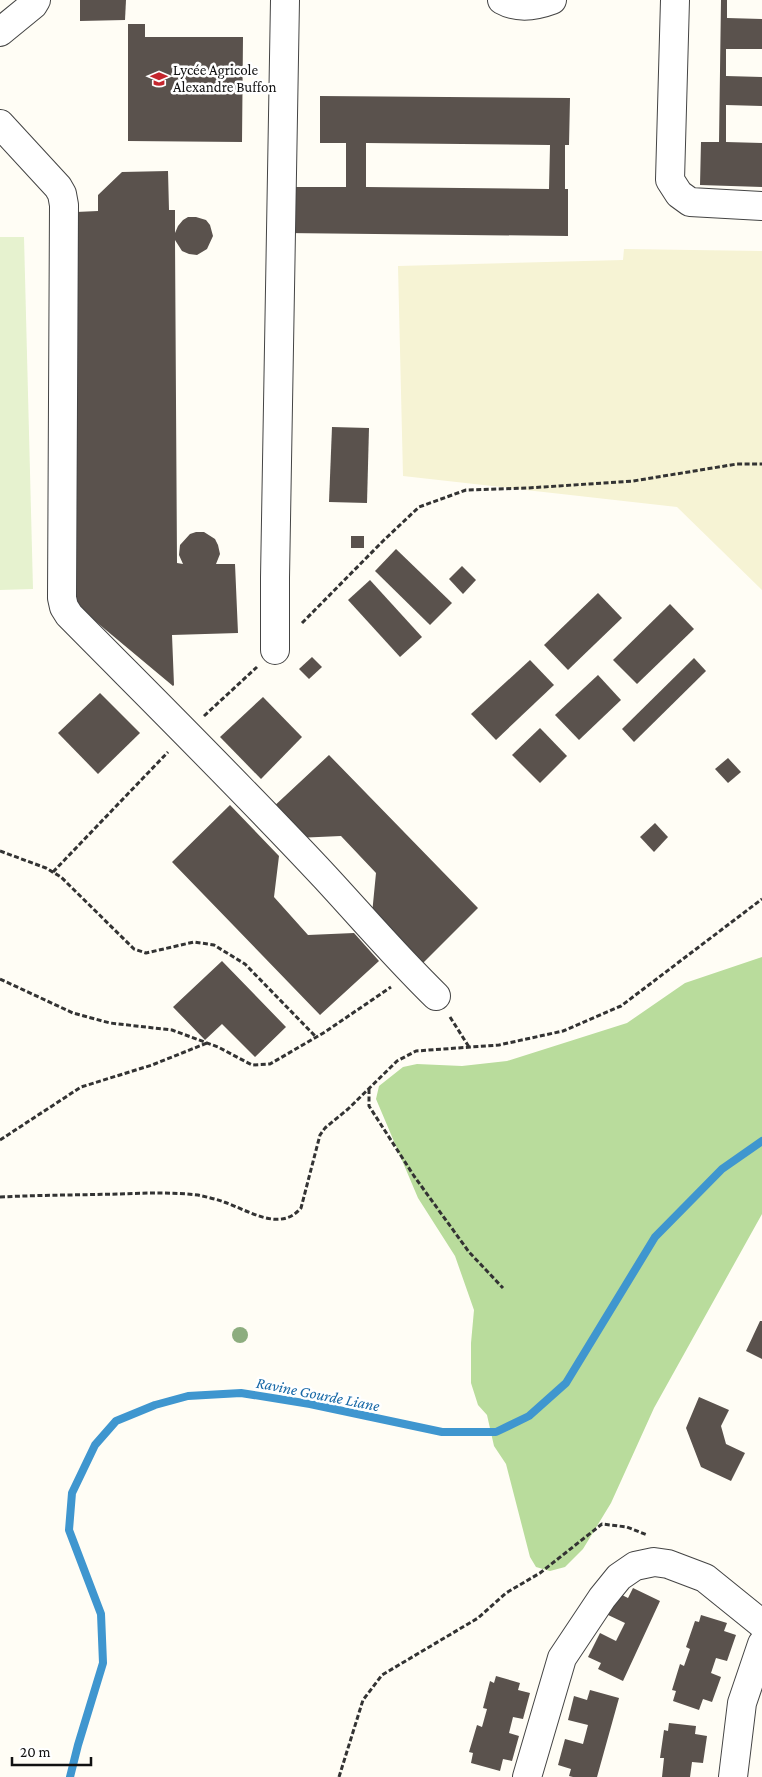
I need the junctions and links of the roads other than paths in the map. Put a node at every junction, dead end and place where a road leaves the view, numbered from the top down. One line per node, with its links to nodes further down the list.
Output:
1 (36, 0): 6 (street)
2 (285, 0): 9 (street)
3 (502, 0): 4 (street)
4 (552, 0)
5 (675, 0): 8 (street)
6 (0, 32)
7 (0, 124): 10 (street)
8 (762, 206)
9 (275, 650)
10 (436, 996)
11 (762, 1624): 13 (street)
12 (762, 1644): 14 (street)
13 (527, 1777)
14 (732, 1777)

